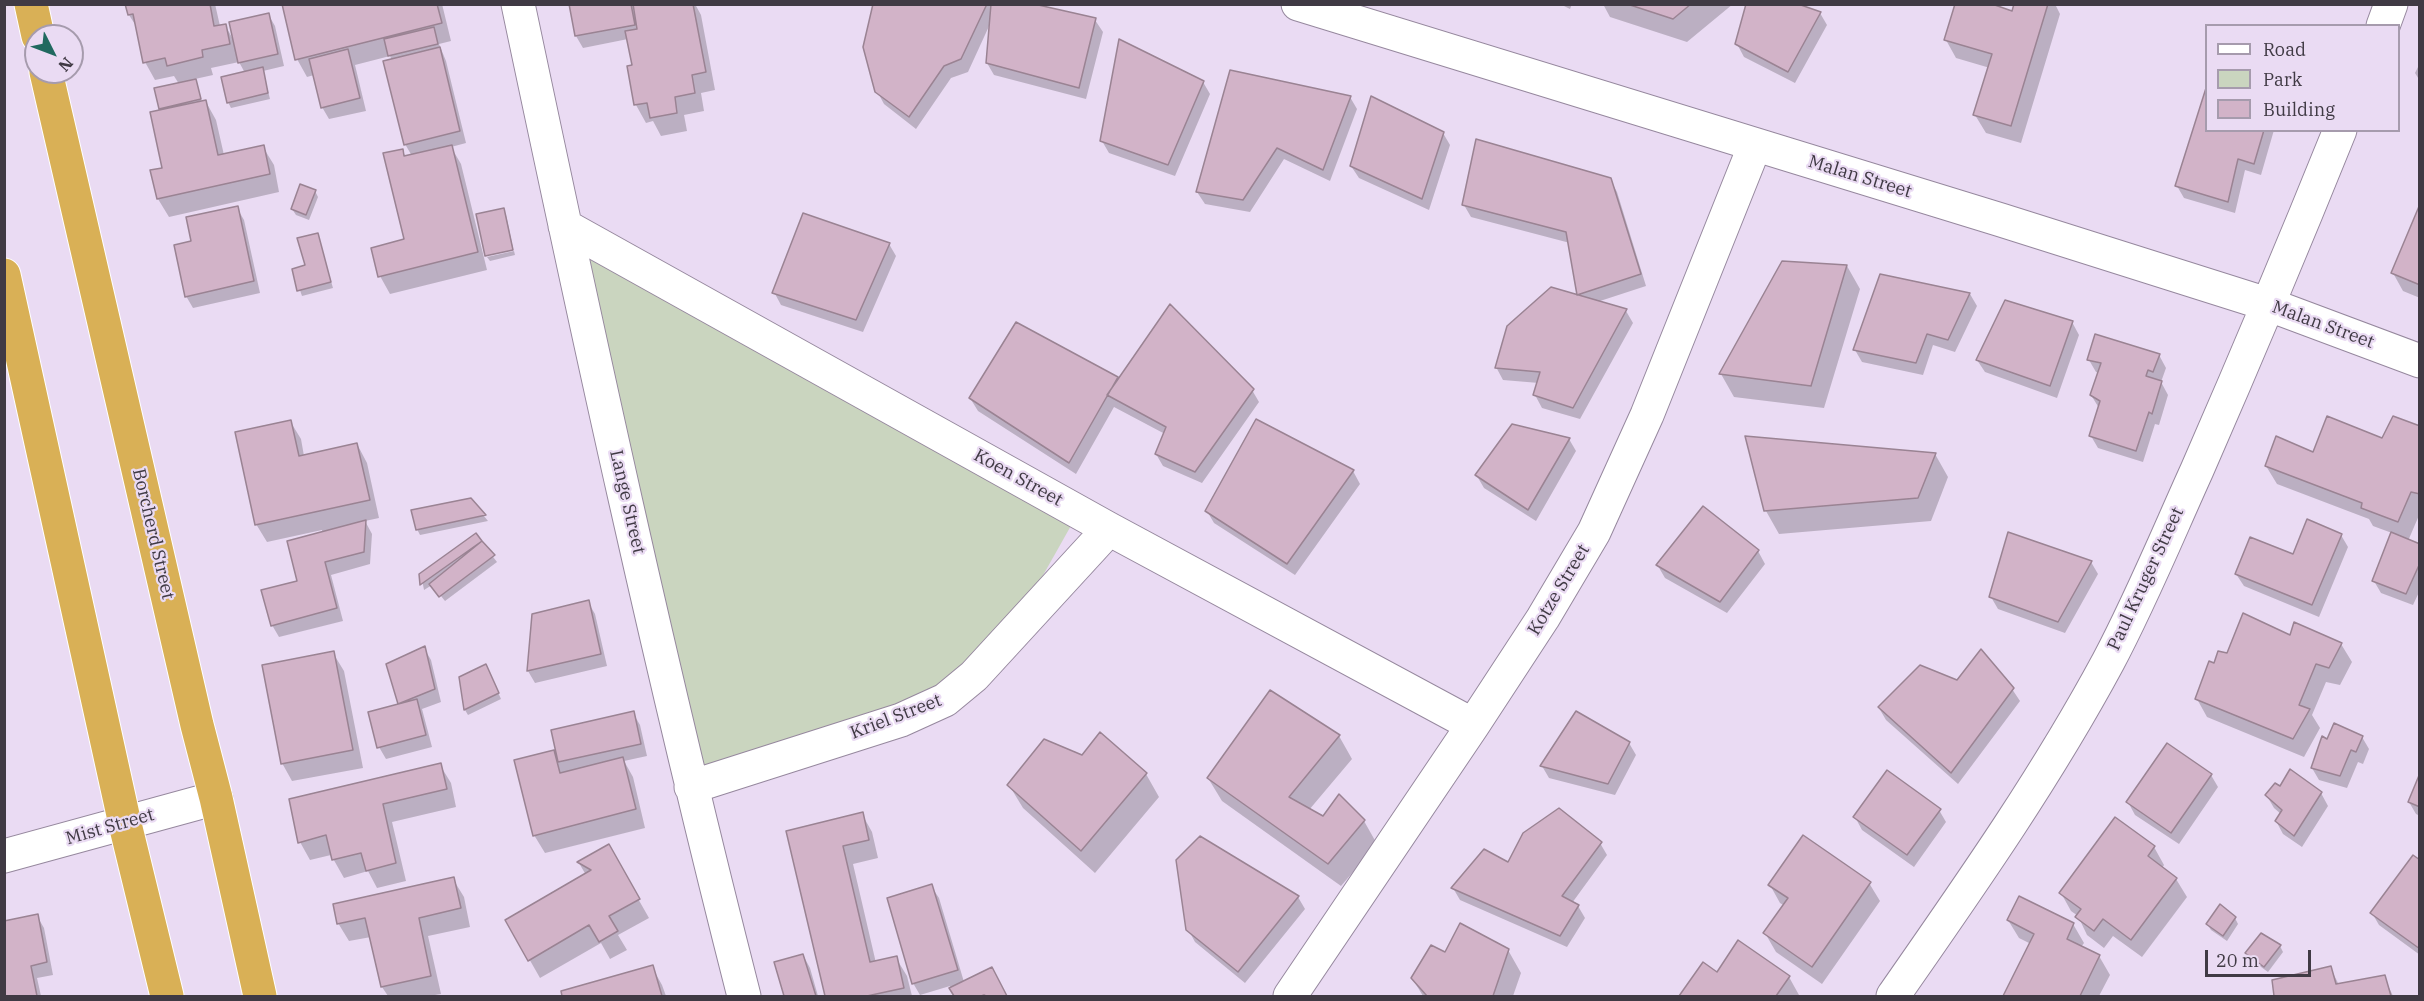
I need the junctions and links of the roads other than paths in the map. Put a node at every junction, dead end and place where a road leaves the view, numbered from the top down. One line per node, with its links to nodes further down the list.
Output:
1 (31, 4): 5 (highway)
2 (518, 4): 10 (street, Lange Street)
3 (1298, 4): 9 (street, Malan Street)
4 (2391, 4): 6 (street)
5 (35, 24)
6 (2384, 24)
7 (49, 84): 17 (highway, Borcherd Street)
8 (2339, 132): 12 (street, Paul Kruger Street)
9 (1755, 145): 12 (street, Malan Street); 15 (street, Kotze Street)
10 (565, 226): 14 (street, Koen Street); 16 (street, Lange Street)
11 (4, 275): 18 (highway)
12 (2270, 305): 13 (street, Malan Street); 24 (street, Paul Kruger Street)
13 (2420, 361)
14 (1109, 529): 15 (street, Koen Street); 16 (street, Kriel Street)
15 (1473, 725): 23 (street, Kotze Street)
16 (691, 787): 22 (street, Lange Street)
17 (216, 798): 18 (street, Mist Street); 21 (highway, Borcherd Street)
18 (125, 824): 19 (street, Mist Street); 20 (highway)
19 (4, 856)
20 (167, 996)
21 (260, 996)
22 (744, 996)
23 (1290, 996)
24 (1893, 996)

